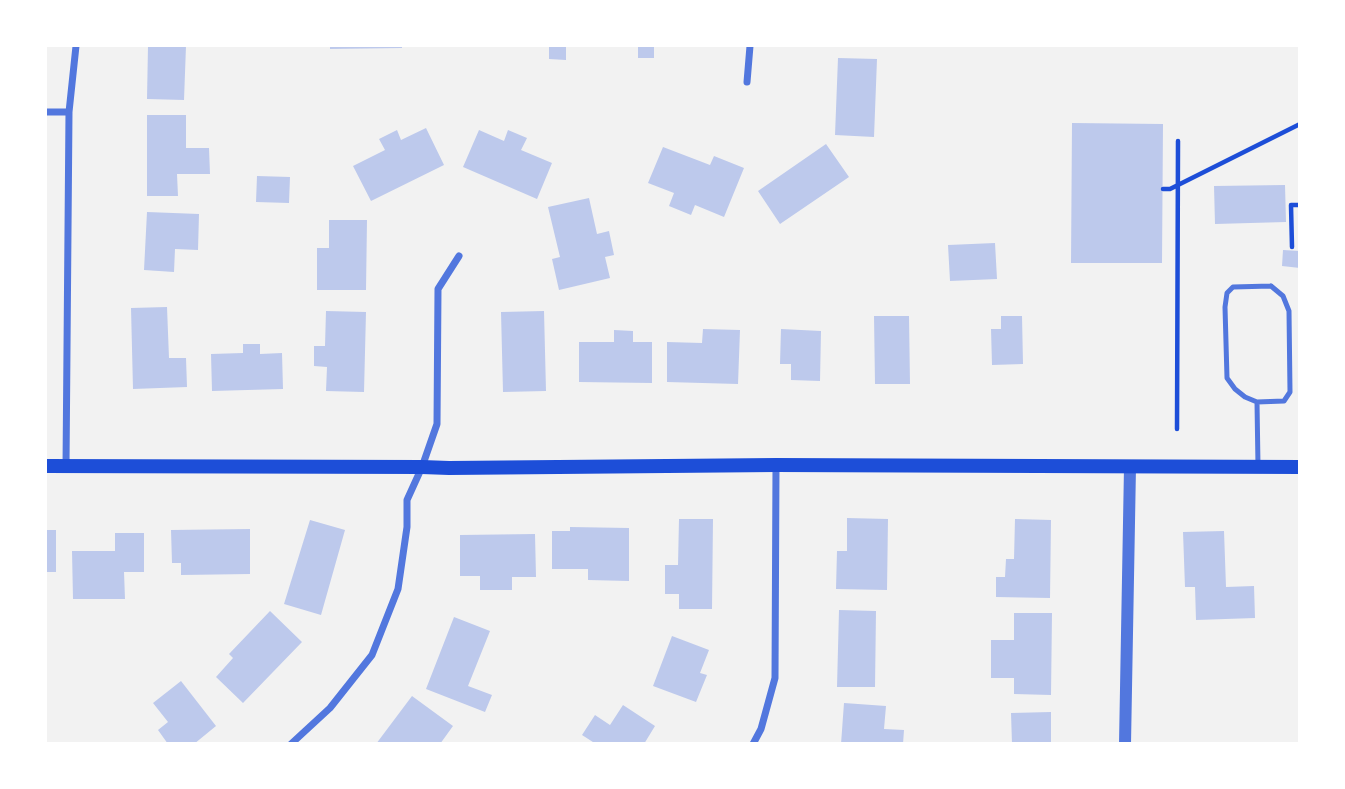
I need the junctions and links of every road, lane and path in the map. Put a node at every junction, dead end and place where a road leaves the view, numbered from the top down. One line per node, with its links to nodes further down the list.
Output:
1 (76, 46): 5 (street)
2 (750, 46): 3 (street)
3 (747, 82)
4 (46, 112): 5 (street)
5 (69, 112): 17 (street)
6 (1300, 124): 8 (path)
7 (1178, 141): 8 (path)
8 (1178, 185): 9 (path); 14 (path)
9 (1163, 189)
10 (1300, 205): 11 (path)
11 (1292, 247)
12 (459, 256): 18 (street)
13 (1256, 402): 13 (lane); 20 (lane)
14 (1177, 429)
15 (776, 465): 18 (main road); 19 (main road); 23 (street)
16 (46, 466): 17 (main road)
17 (65, 466): 18 (main road)
18 (422, 467): 22 (street)
19 (1130, 467): 20 (main road); 24 (street)
20 (1258, 467): 21 (main road)
21 (1300, 467)
22 (290, 744)
23 (753, 744)
24 (1125, 744)

